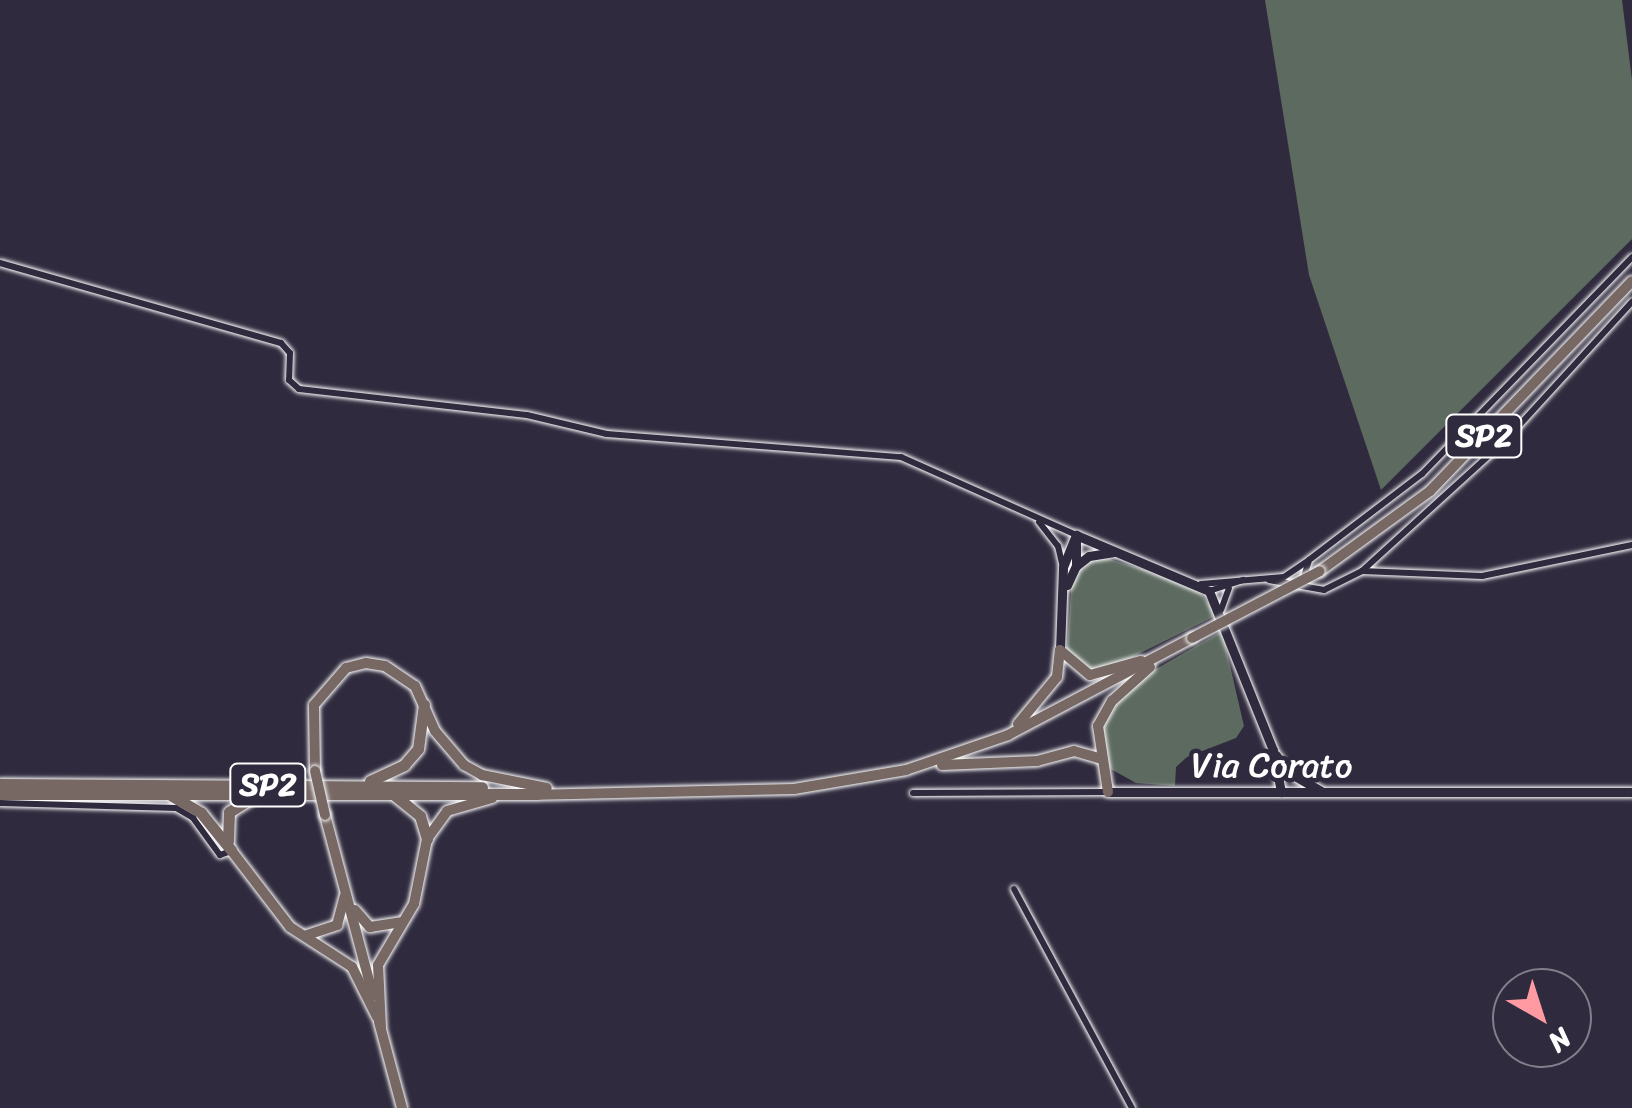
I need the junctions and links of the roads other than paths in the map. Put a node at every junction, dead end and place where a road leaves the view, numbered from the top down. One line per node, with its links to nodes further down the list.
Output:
1 (1632, 258): 9 (street)
2 (0, 263): 5 (street)
3 (1632, 281): 21 (main road, SP2, bridge)
4 (1632, 302): 12 (street)
5 (1034, 518): 6 (street); 11 (street)
6 (1076, 535): 8 (main road); 10 (main road); 11 (main road)
7 (1632, 545): 12 (street)
8 (1121, 552): 10 (main road); 15 (main road)
9 (1309, 560): 14 (street); 18 (street)
10 (1076, 566): 17 (main road)
11 (1063, 567): 17 (main road)
12 (1362, 571): 18 (street)
13 (1244, 580): 14 (street); 15 (street); 16 (street)
14 (1269, 580): 18 (street)
15 (1200, 584): 19 (main road)
16 (1232, 586): 19 (street); 20 (street)
17 (1065, 588): 22 (main road)
18 (1310, 590)
19 (1209, 592): 20 (main road)
20 (1220, 610): 26 (main road)
21 (1179, 646): 23 (main road, SP2); 27 (main road)
22 (1060, 650): 23 (main road); 25 (main road)
23 (1159, 656): 25 (main road, SP2)
24 (424, 704): 31 (highway); 32 (main road); 46 (main road, bridge)
25 (988, 743): 28 (main road, SP2)
26 (1273, 750): 29 (main road); 34 (main road)
27 (1098, 758): 28 (main road); 33 (main road)
28 (906, 770): 32 (main road, SP2)
29 (1288, 772): 34 (main road); 35 (main road)
30 (0, 784): 31 (highway, SP2)
31 (360, 785): 32 (highway, SP2)
32 (536, 791): 41 (highway, SP2); 43 (main road)
33 (1108, 792): 34 (main road, Via Corato); 37 (street, Via Corato)
34 (1281, 792): 35 (main road, Via Corato)
35 (1324, 792): 36 (main road, Via Corato)
36 (1632, 792)
37 (913, 793)
38 (0, 794): 39 (highway, SP2)
39 (168, 794): 40 (highway, SP2); 44 (highway)
40 (257, 794): 41 (highway, SP2); 44 (highway)
41 (393, 794): 43 (highway)
42 (0, 804): 44 (street)
43 (426, 839): 47 (main road)
44 (232, 850): 48 (main road)
45 (1014, 888): 51 (street)
46 (345, 890): 47 (main road); 48 (main road); 49 (main road)
47 (404, 922): 49 (main road)
48 (301, 935): 49 (main road)
49 (381, 1028): 50 (main road)
50 (402, 1108)
51 (1132, 1108)

